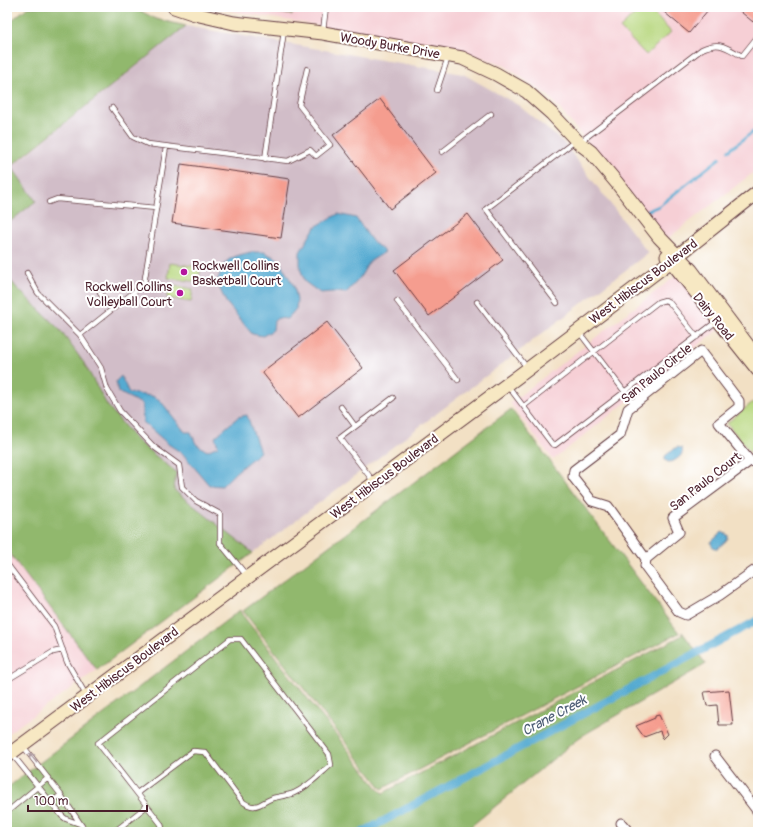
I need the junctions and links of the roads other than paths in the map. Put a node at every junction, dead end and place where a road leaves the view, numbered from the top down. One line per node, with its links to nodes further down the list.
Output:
1 (174, 7): 3 (street, Woody Burke Drive)
2 (326, 7): 4 (lane)
3 (284, 29): 4 (street, Woody Burke Drive); 14 (lane)
4 (323, 33): 6 (street, Woody Burke Drive)
5 (758, 36): 11 (lane)
6 (449, 56): 8 (lane); 11 (street, Woody Burke Drive)
7 (307, 69): 14 (lane)
8 (438, 90)
9 (112, 108): 12 (lane)
10 (491, 114): 13 (lane)
11 (578, 142): 18 (street, Woody Burke Drive); 23 (lane)
12 (166, 146): 14 (lane); 17 (lane)
13 (442, 152)
14 (265, 159)
15 (758, 192): 18 (street, West Hibiscus Boulevard)
16 (49, 202): 17 (lane)
17 (156, 208): 24 (lane)
18 (675, 258): 25 (street, Dairy Road); 26 (street, West Hibiscus Boulevard)
19 (26, 273): 27 (lane)
20 (100, 293): 24 (lane)
21 (397, 301): 33 (lane)
22 (477, 302): 31 (lane)
23 (557, 302)
24 (113, 309): 27 (lane)
25 (722, 318): 28 (lane); 30 (street, Dairy Road); 32 (street, Dairy Road)
26 (578, 331): 29 (lane); 31 (street, West Hibiscus Boulevard)
27 (80, 335): 46 (lane)
28 (697, 337): 29 (lane); 35 (lane)
29 (594, 352): 35 (lane); 38 (lane)
30 (758, 359)
31 (528, 369): 34 (street, West Hibiscus Boulevard)
32 (758, 370)
33 (458, 380)
34 (507, 384): 38 (lane); 42 (street, West Hibiscus Boulevard)
35 (625, 393): 37 (lane); 38 (lane)
36 (393, 398): 40 (lane)
37 (634, 404): 41 (street, San Paulo Circle); 43 (street, San Paulo Circle)
38 (524, 406)
39 (341, 407): 40 (lane)
40 (355, 426): 42 (lane)
41 (754, 462): 43 (street, San Paulo Court)
42 (375, 483): 46 (street, West Hibiscus Boulevard)
43 (646, 559): 45 (street, San Paulo Circle)
44 (7, 564): 47 (lane)
45 (758, 568)
46 (248, 577): 49 (street, West Hibiscus Boulevard)
47 (63, 650): 48 (lane); 49 (lane)
48 (7, 680)
49 (87, 696): 50 (street, West Hibiscus Boulevard)
50 (22, 745): 51 (street, West Hibiscus Boulevard); 53 (lane, one-way to 50)
51 (9, 754): 54 (lane)
52 (715, 756): 60 (street)
53 (48, 778): 54 (lane); 56 (lane)
54 (39, 786): 57 (lane); 59 (lane)
55 (137, 793): 55 (lane); 58 (lane)
56 (61, 795): 57 (lane); 62 (lane)
57 (52, 802): 62 (lane)
58 (147, 806): 64 (lane); 65 (lane)
59 (7, 812)
60 (758, 812)
61 (622, 823): 66 (street)
62 (80, 824): 63 (lane)
63 (86, 832)
64 (114, 832)
65 (159, 832)
66 (628, 832)

